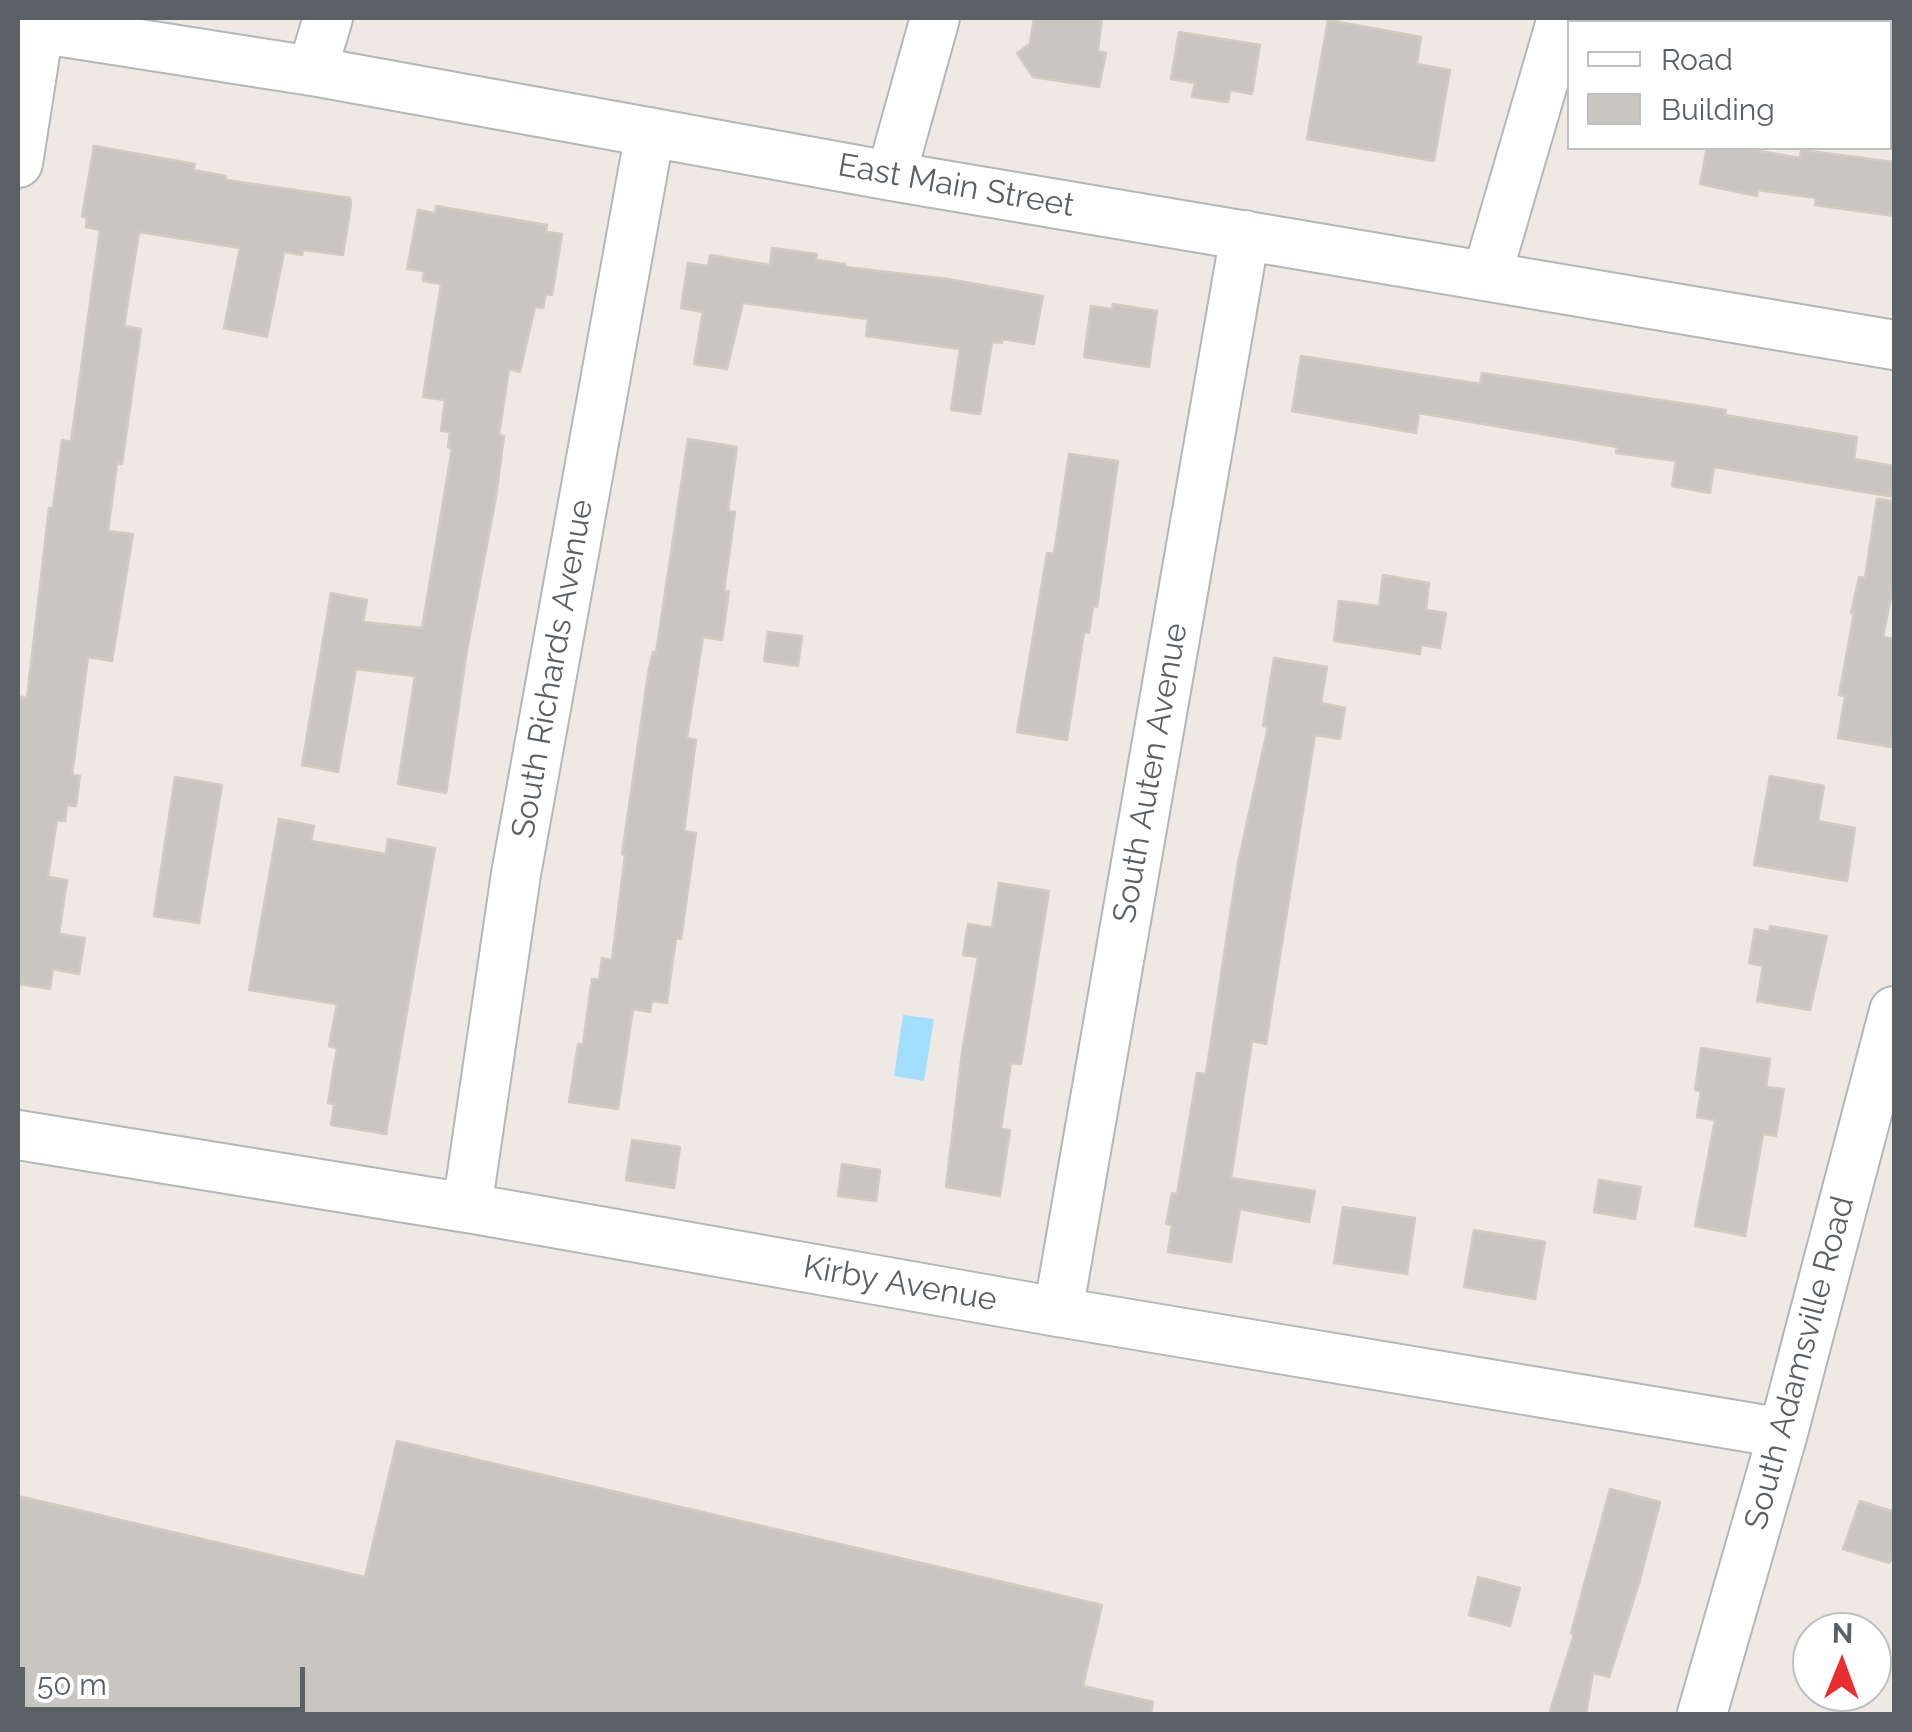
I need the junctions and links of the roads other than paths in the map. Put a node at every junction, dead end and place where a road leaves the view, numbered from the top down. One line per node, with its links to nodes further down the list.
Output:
1 (328, 18): 5 (street)
2 (935, 18): 8 (street)
3 (1562, 18): 10 (street)
4 (28, 27): 5 (street, East Main Street); 7 (street)
5 (312, 71): 6 (street, East Main Street)
6 (650, 132): 8 (street, East Main Street); 15 (street, South Richards Avenue)
7 (18, 162)
8 (891, 176): 9 (street, East Main Street)
9 (1246, 235): 10 (street, East Main Street); 16 (street, South Auten Avenue)
10 (1487, 275): 11 (street, East Main Street)
11 (1894, 345)
12 (1894, 1011): 14 (street, South Adamsville Road)
13 (18, 1136): 15 (street, Kirby Avenue)
14 (1877, 1146): 17 (street, South Adamsville Road)
15 (467, 1208): 16 (street, Kirby Avenue)
16 (1058, 1312): 17 (street, Kirby Avenue)
17 (1783, 1433): 18 (street, South Adamsville Road)
18 (1702, 1714)

